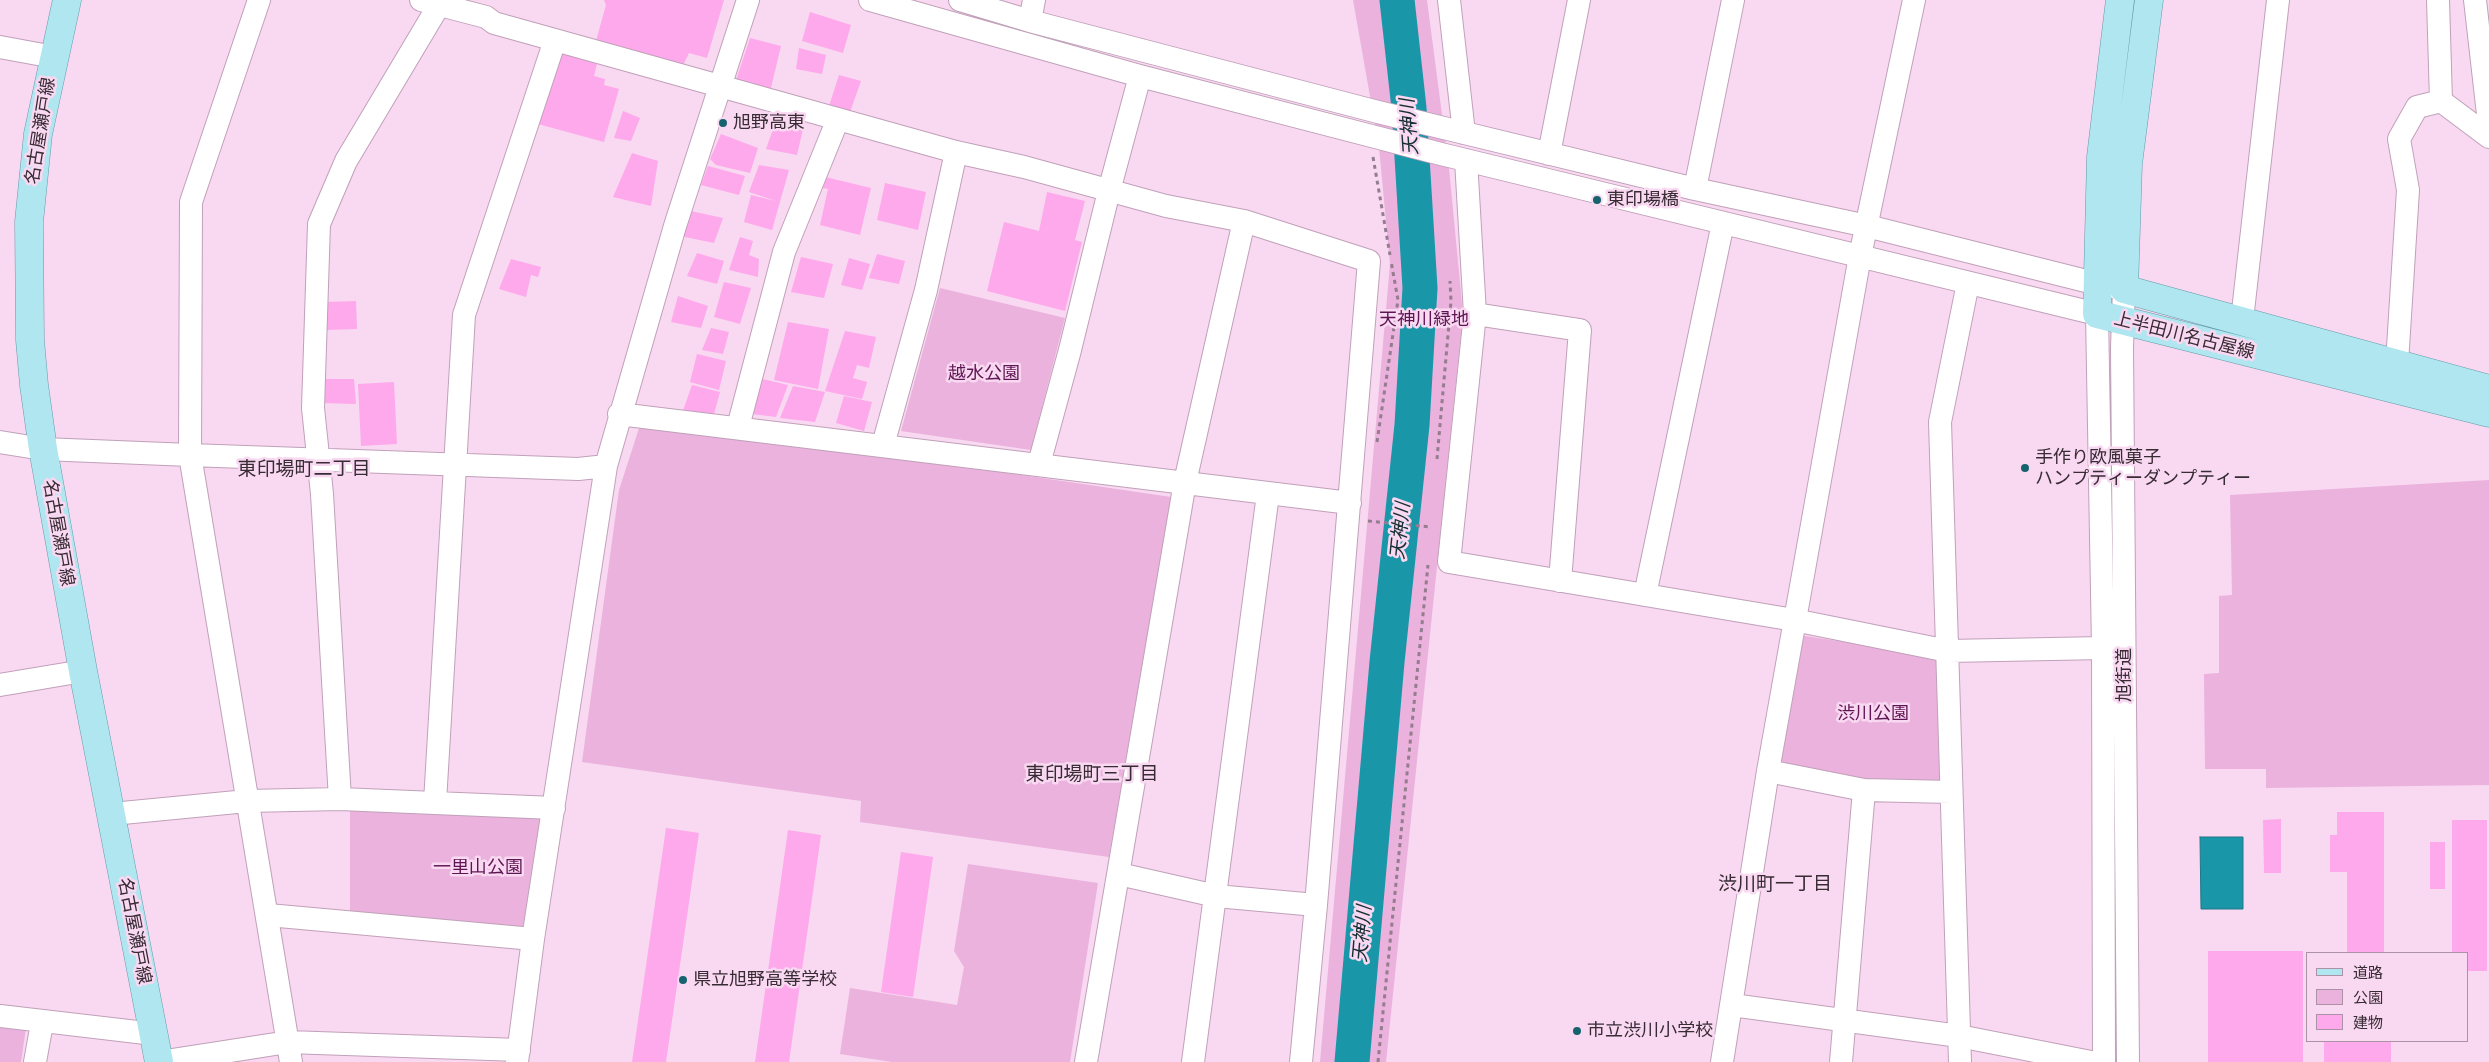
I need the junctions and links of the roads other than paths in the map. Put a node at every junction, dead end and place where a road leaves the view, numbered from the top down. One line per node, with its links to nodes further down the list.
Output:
1 (67, 0): 19 (main road, 名古屋瀬戸線)
2 (259, 0): 50 (street)
3 (748, 0): 21 (street)
4 (870, 0): 20 (street)
5 (960, 0): 16 (street)
6 (1448, 0): 25 (street)
7 (1580, 0): 28 (street)
8 (1733, 0): 30 (street)
9 (1914, 0): 34 (street)
10 (2120, 0): 37 (main road, 上半田川名古屋線)
11 (2149, 0): 37 (main road, 上半田川名古屋線)
12 (2278, 0): 41 (street)
13 (2438, 0): 22 (street)
14 (2475, 0): 24 (street)
15 (435, 2): 17 (street); 51 (street)
16 (1032, 11): 25 (street)
17 (555, 40): 21 (street); 52 (street)
18 (0, 47): 19 (street)
19 (54, 57): 49 (main road, 名古屋瀬戸線)
20 (1140, 76): 29 (street); 31 (street)
21 (722, 86): 23 (street); 45 (street)
22 (2441, 101): 26 (street); 42 (street)
23 (838, 118): 27 (street); 46 (street)
24 (2489, 123)
25 (1464, 133): 28 (street)
26 (2489, 137)
27 (956, 152): 31 (street); 48 (street)
28 (1549, 154): 30 (street)
29 (1466, 160): 33 (street); 38 (street)
30 (1696, 189): 34 (street)
31 (1109, 191): 32 (street); 53 (street)
32 (1244, 221): 55 (street); 57 (street)
33 (1723, 223): 35 (street); 59 (street)
34 (1866, 226): 35 (street); 37 (street)
35 (1860, 256): 36 (street); 60 (street)
36 (1968, 283): 39 (street); 62 (street)
37 (2111, 286): 39 (main road, 上半田川名古屋線); 40 (street, 旭街道); 41 (main road, 上半田川名古屋線)
38 (1474, 314): 58 (street); 58 (street)
39 (2097, 314): 40 (main road, 上半田川名古屋線); 61 (street, 旭街道)
40 (2123, 320): 44 (main road, 上半田川名古屋線); 96 (street, 旭街道)
41 (2242, 320): 42 (main road, 上半田川名古屋線)
42 (2397, 362): 43 (main road, 上半田川名古屋線)
43 (2489, 389)
44 (2489, 413)
45 (619, 414): 46 (street); 54 (street)
46 (738, 427): 48 (street)
47 (0, 442): 49 (street)
48 (883, 445): 53 (street)
49 (43, 449): 50 (street); 63 (main road, 名古屋瀬戸線)
50 (190, 456): 51 (street); 69 (street)
51 (318, 460): 52 (street); 68 (street)
52 (454, 464): 54 (street); 70 (street)
53 (1039, 464): 55 (street)
54 (606, 466): 71 (street)
55 (1184, 482): 56 (street); 73 (street)
56 (1268, 494): 57 (street); 74 (street)
57 (1350, 503): 75 (street)
58 (1560, 581): 59 (street)
59 (1645, 595): 60 (street)
60 (1794, 620): 62 (street); 65 (street)
61 (2103, 648): 62 (street); 95 (street, 旭街道)
62 (1948, 651): 67 (street)
63 (83, 671): 64 (street); 72 (main road, 名古屋瀬戸線)
64 (0, 685)
65 (1768, 771): 66 (street); 78 (street)
66 (1864, 790): 67 (street); 80 (street)
67 (1951, 792): 83 (street)
68 (340, 799): 69 (street); 70 (street)
69 (248, 801): 72 (street); 76 (street)
70 (435, 802): 71 (street)
71 (554, 808): 77 (street)
72 (112, 814): 82 (main road, 名古屋瀬戸線)
73 (1120, 874): 74 (street); 88 (street)
74 (1216, 896): 75 (street); 89 (street)
75 (1316, 905): 90 (street)
76 (268, 915): 77 (street); 84 (street)
77 (533, 939): 85 (street)
78 (1732, 1005): 80 (street); 91 (street)
79 (0, 1016): 81 (street)
80 (1845, 1022): 83 (street); 92 (street)
81 (42, 1023): 82 (street); 86 (street)
82 (154, 1034): 87 (main road, 名古屋瀬戸線)
83 (1960, 1036): 93 (street); 94 (street)
84 (290, 1052): 85 (street); 87 (street)
85 (518, 1056)
86 (35, 1062)
87 (159, 1062)
88 (1086, 1062)
89 (1193, 1062)
90 (1301, 1062)
91 (1722, 1062)
92 (1841, 1062)
93 (1960, 1062)
94 (2091, 1062)
95 (2104, 1062)
96 (2128, 1062)

